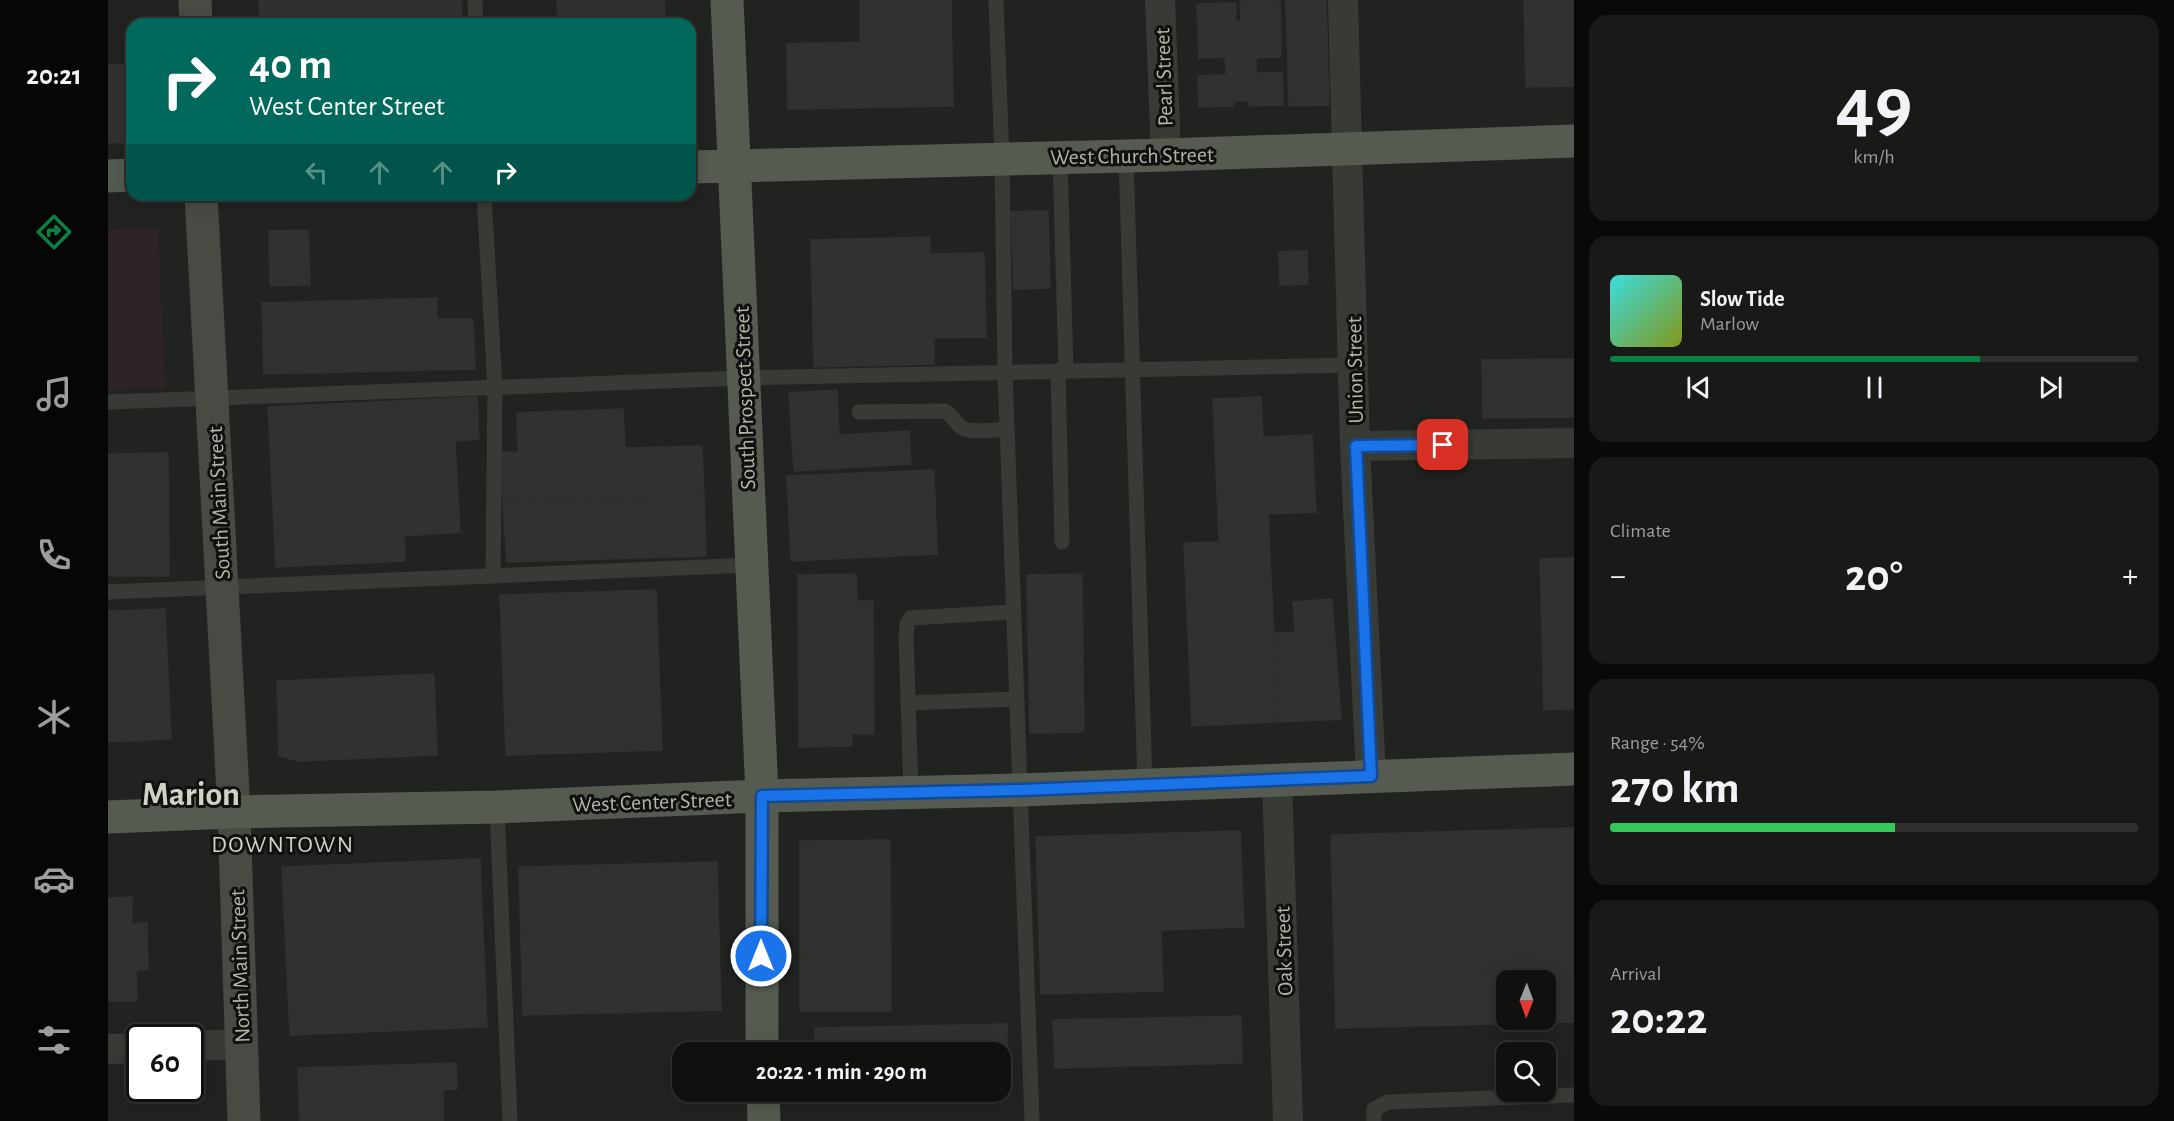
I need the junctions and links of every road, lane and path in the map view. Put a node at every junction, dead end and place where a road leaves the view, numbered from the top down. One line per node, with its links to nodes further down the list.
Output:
1 (195, 0): 7 (street)
2 (475, 0): 8 (lane)
3 (727, 0): 15 (main road, South Prospect Street)
4 (996, 0): 14 (lane)
5 (1160, 0): 11 (street, Pearl Street)
6 (1343, 0): 10 (street, Union Street)
7 (196, 18)
8 (476, 18)
9 (1574, 141): 10 (main road, West Church Street)
10 (1348, 148): 11 (main road, West Church Street); 21 (street, Union Street)
11 (1166, 155): 12 (main road, West Church Street)
12 (1126, 156): 13 (main road, West Church Street); 22 (lane)
13 (1060, 157): 14 (main road, West Church Street); 23 (lane)
14 (1002, 158): 15 (main road, West Church Street); 24 (lane)
15 (734, 166): 16 (main road, West Church Street); 25 (main road, South Prospect Street)
16 (696, 167)
17 (108, 176): 18 (main road)
18 (126, 176)
19 (201, 201): 27 (street, South Main Street)
20 (484, 201): 26 (lane)
21 (1353, 365): 22 (lane); 32 (street, Union Street)
22 (1133, 369): 23 (lane); 44 (lane)
23 (1062, 370): 24 (lane); 33 (lane)
24 (1005, 371): 25 (lane); 30 (lane)
25 (743, 378): 26 (lane); 34 (main road, South Prospect Street)
26 (495, 388): 27 (lane); 35 (lane)
27 (212, 400): 28 (lane); 36 (street, South Main Street)
28 (108, 402)
29 (859, 412): 30 (lane)
30 (1007, 429): 38 (lane)
31 (1574, 443): 32 (street)
32 (1356, 446): 42 (street, Union Street)
33 (1062, 542)
34 (751, 565): 35 (lane); 47 (main road, South Prospect Street)
35 (494, 576): 36 (lane)
36 (222, 587): 37 (lane); 49 (street, South Main Street)
37 (108, 592)
38 (1013, 612): 39 (lane); 40 (lane)
39 (1016, 699): 40 (lane); 45 (lane)
40 (908, 703): 46 (lane)
41 (1574, 769): 42 (main road, West Center Street)
42 (1371, 776): 43 (main road, West Center Street)
43 (1278, 780): 44 (main road, West Center Street); 62 (street, Oak Street)
44 (1144, 785): 45 (main road, West Center Street)
45 (1020, 790): 46 (main road, West Center Street); 61 (lane)
46 (910, 792): 47 (main road, West Center Street)
47 (762, 796): 48 (main road, West Center Street); 51 (main road, South Prospect Street)
48 (497, 807): 49 (main road, West Center Street); 59 (lane)
49 (234, 812): 50 (main road, West Center Street); 52 (street, North Main Street)
50 (108, 817)
51 (762, 1039)
52 (242, 1044): 53 (street); 58 (street, North Main Street)
53 (204, 1045)
54 (126, 1048): 55 (street)
55 (108, 1049)
56 (1574, 1095): 63 (lane)
57 (763, 1102): 60 (main road)
58 (244, 1121)
59 (510, 1121)
60 (764, 1121)
61 (1032, 1121)
62 (1288, 1121)
63 (1374, 1121)

